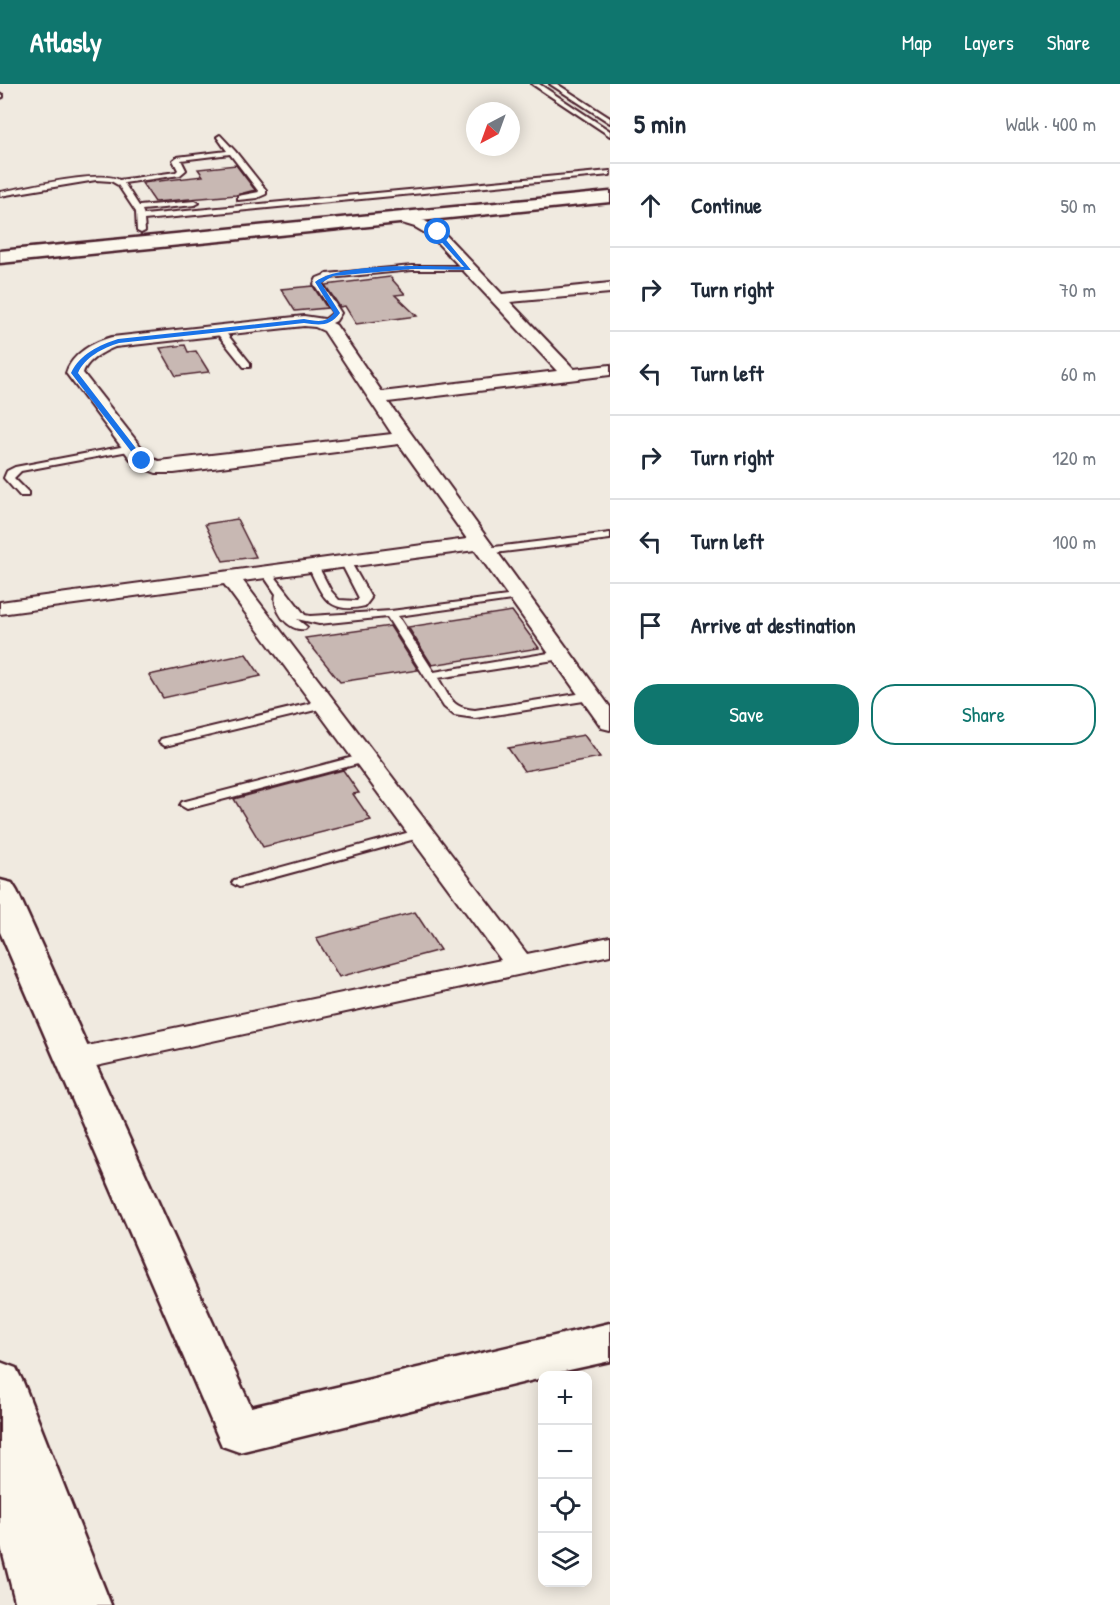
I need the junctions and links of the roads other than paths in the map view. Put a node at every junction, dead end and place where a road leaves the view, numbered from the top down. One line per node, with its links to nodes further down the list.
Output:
1 (535, 84): 6 (lane)
2 (553, 84): 5 (lane)
3 (563, 84): 4 (lane)
4 (610, 114)
5 (610, 121)
6 (610, 134)
7 (220, 137): 8 (lane)
8 (233, 152): 10 (lane); 14 (lane)
9 (610, 172): 19 (lane)
10 (119, 182): 12 (lane); 16 (lane)
11 (610, 186): 19 (main road)
12 (0, 194)
13 (610, 197): 17 (main road)
14 (229, 200)
15 (206, 202): 16 (lane)
16 (137, 208): 19 (lane)
17 (446, 213): 18 (main road); 20 (street)
18 (397, 218): 20 (street); 22 (main road)
19 (141, 224): 21 (main road)
20 (437, 234): 23 (street)
21 (0, 243)
22 (0, 257)
23 (469, 268): 25 (street); 26 (lane)
24 (610, 288): 25 (street)
25 (498, 299): 30 (street)
26 (323, 324): 27 (street); 31 (street)
27 (219, 330): 28 (lane); 33 (street)
28 (247, 365)
29 (610, 370): 30 (street)
30 (570, 375): 31 (street)
31 (378, 398): 32 (street)
32 (404, 438): 33 (street); 36 (street)
33 (131, 448): 34 (lane)
34 (24, 494)
35 (610, 536): 36 (lane)
36 (483, 547): 37 (street); 41 (street)
37 (345, 561): 38 (street); 38 (lane)
38 (313, 566): 39 (street)
39 (266, 572): 40 (street); 43 (lane)
40 (229, 577): 42 (street); 47 (street)
41 (519, 597): 43 (lane); 44 (street)
42 (0, 608)
43 (391, 614): 45 (lane)
44 (561, 655): 45 (lane); 46 (street)
45 (431, 676): 46 (lane)
46 (590, 696): 48 (street)
47 (324, 704): 49 (lane); 50 (street)
48 (610, 723)
49 (165, 742)
50 (365, 758): 51 (lane); 52 (street)
51 (187, 805)
52 (421, 833): 53 (lane); 56 (street)
53 (239, 883)
54 (0, 891): 57 (main road)
55 (610, 946): 56 (street)
56 (520, 965): 57 (street)
57 (72, 1060): 58 (main road)
58 (610, 1342)
59 (0, 1383): 62 (main road)
60 (0, 1449): 61 (main road)
61 (41, 1605)
62 (86, 1605)

